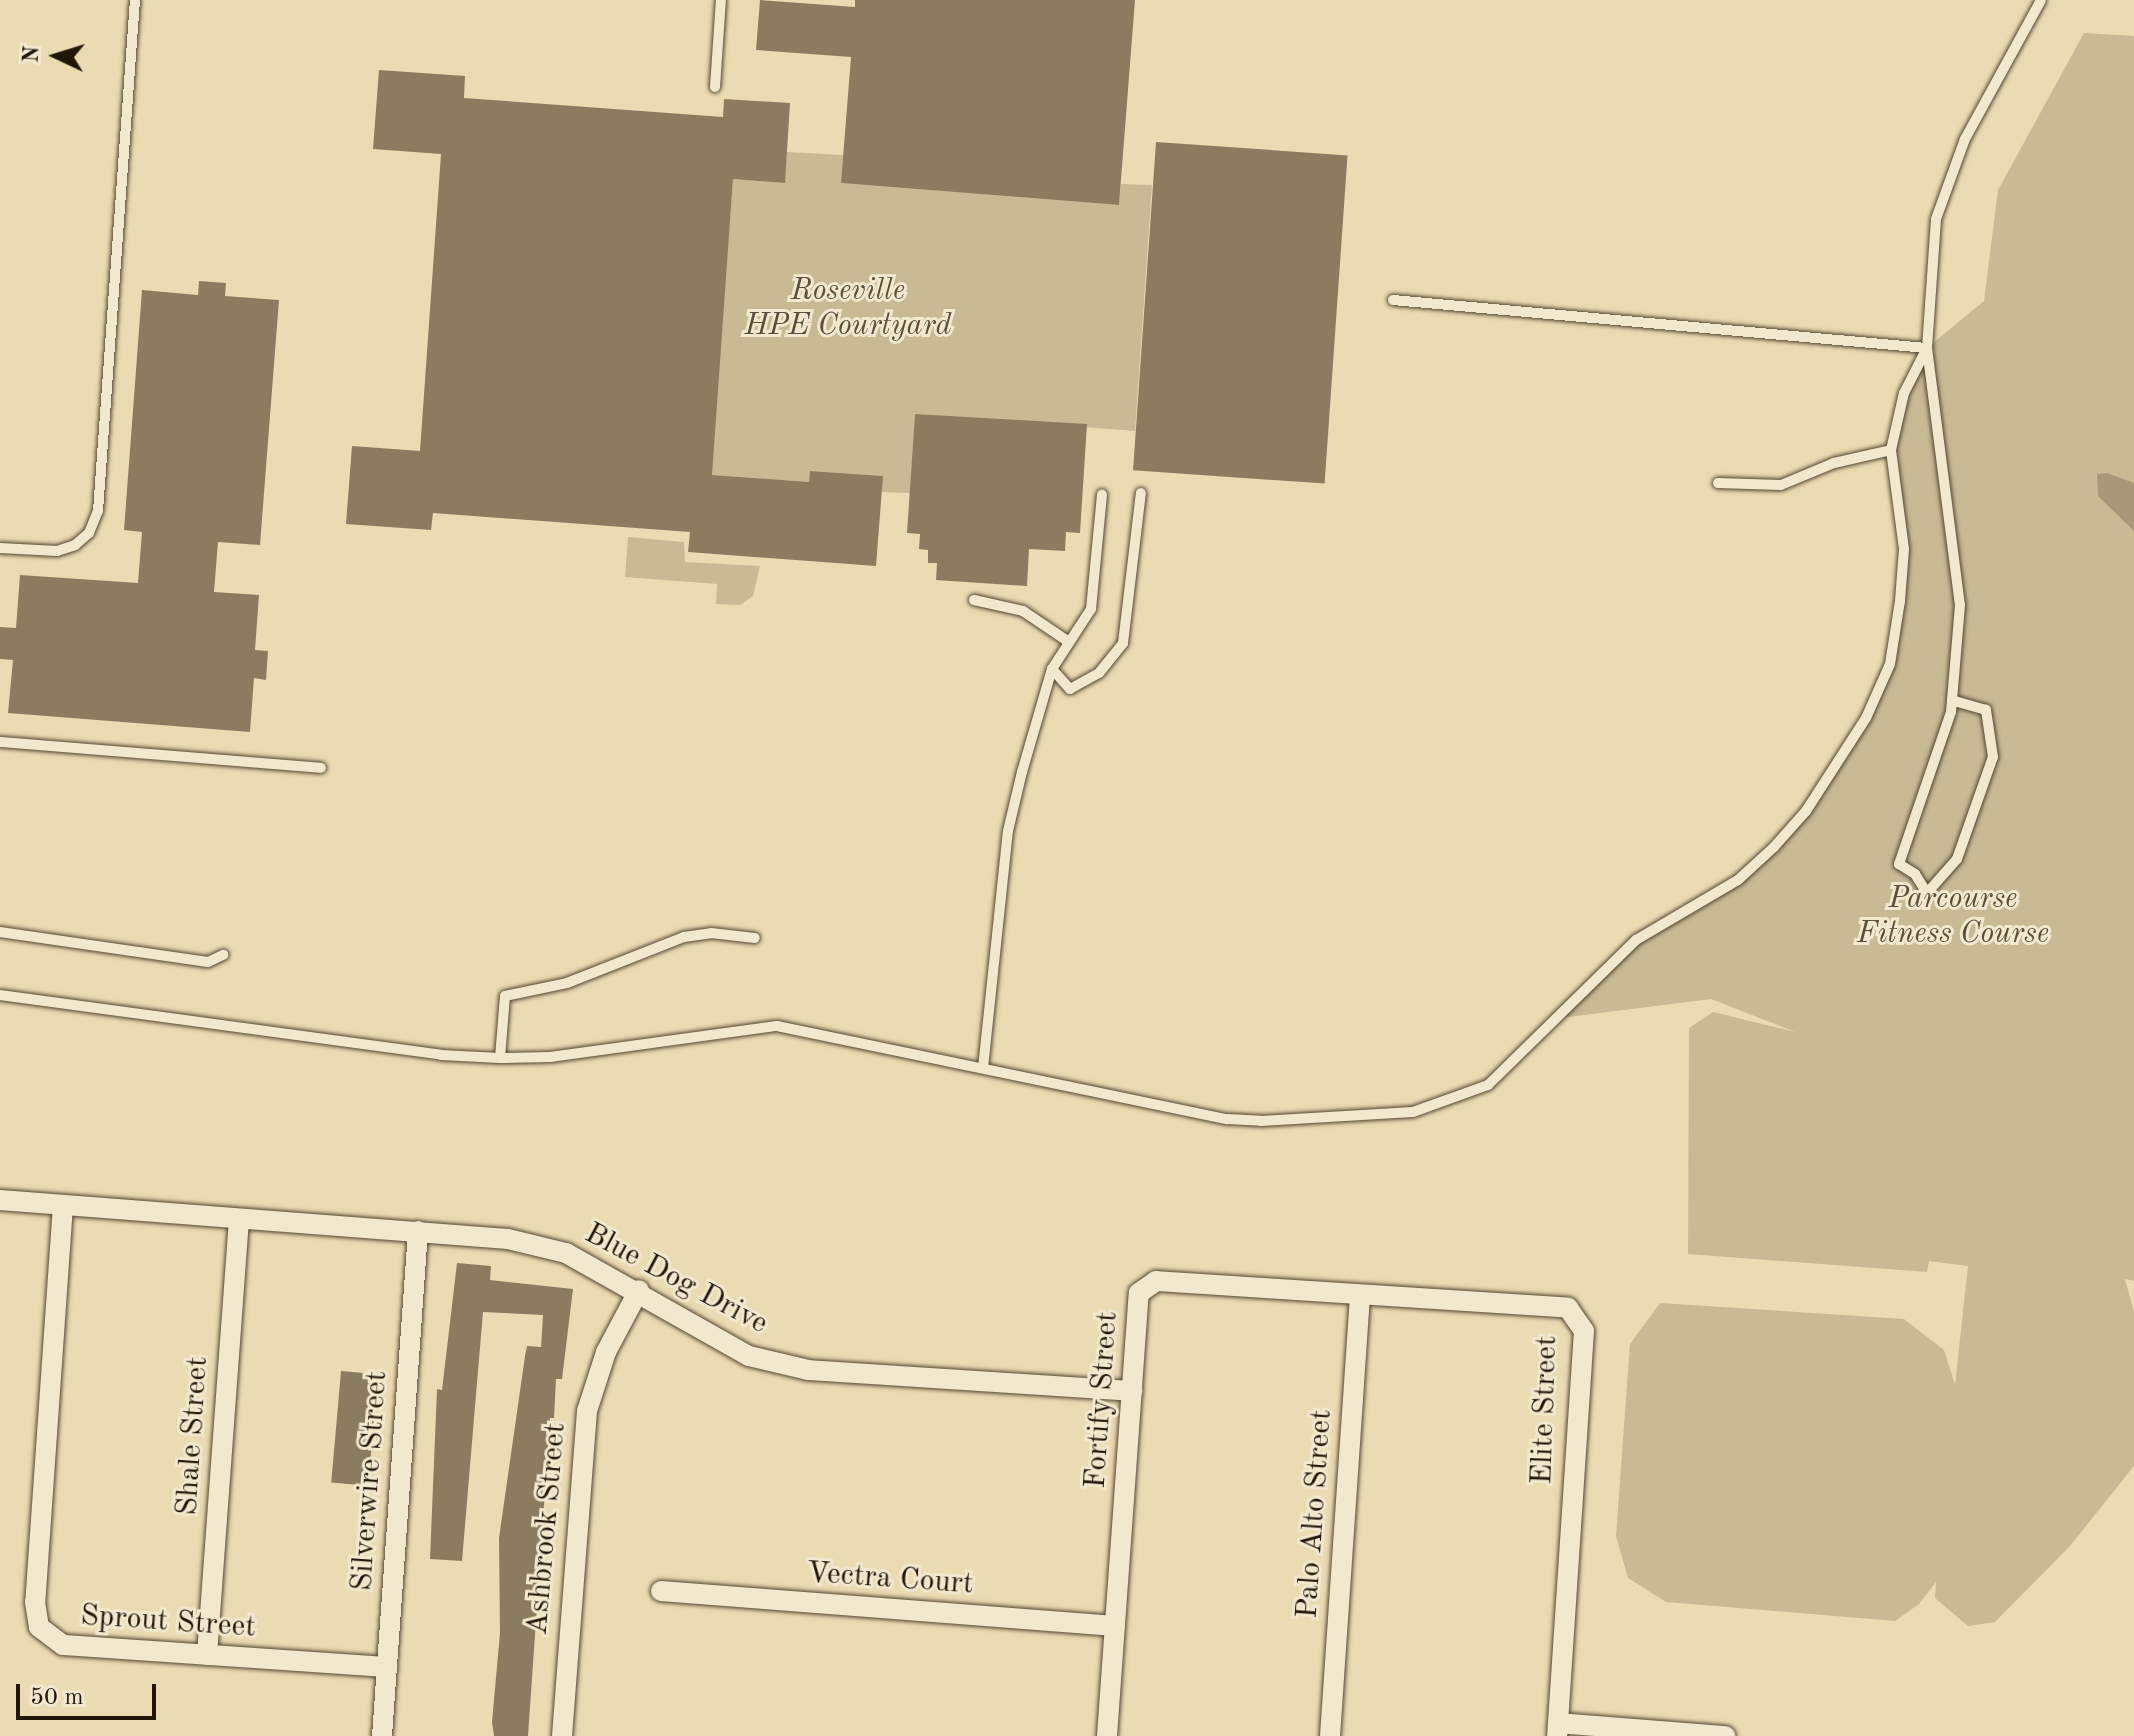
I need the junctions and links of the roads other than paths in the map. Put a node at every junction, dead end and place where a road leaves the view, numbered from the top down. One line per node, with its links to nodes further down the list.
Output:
1 (135, 0): 11 (lane)
2 (721, 0): 4 (lane)
3 (2041, 0): 6 (lane)
4 (715, 87)
5 (1393, 300): 6 (lane)
6 (1927, 348): 7 (lane); 15 (lane)
7 (1891, 450): 8 (lane); 23 (lane)
8 (1718, 483)
9 (1141, 493): 14 (lane)
10 (1102, 495): 13 (lane)
11 (0, 548)
12 (974, 600): 13 (lane)
13 (1069, 642): 14 (lane)
14 (1052, 669): 23 (lane)
15 (1952, 700): 15 (lane)
16 (0, 742): 17 (lane)
17 (321, 768)
18 (0, 932): 20 (lane)
19 (755, 938): 22 (lane)
20 (223, 955)
21 (0, 995): 22 (lane)
22 (500, 1058): 23 (lane)
23 (983, 1068)
24 (0, 1200): 25 (street, Blue Dog Drive)
25 (63, 1205): 26 (street, Blue Dog Drive); 33 (street, Sprout Street)
26 (239, 1220): 27 (street, Blue Dog Drive); 33 (street, Shale Street)
27 (418, 1231): 28 (street, Blue Dog Drive); 34 (street, Silverwire Street)
28 (639, 1290): 30 (street, Blue Dog Drive); 37 (street, Ashbrook Street)
29 (1360, 1296): 30 (street, Fortify Street); 35 (street, Elite Street); 39 (street, Palo Alto Street)
30 (1132, 1391): 32 (street, Fortify Street)
31 (661, 1591): 32 (street, Vectra Court)
32 (1115, 1626): 38 (street, Fortify Street)
33 (207, 1655): 34 (street, Sprout Street)
34 (387, 1667): 36 (street, Silverwire Street)
35 (1558, 1730): 40 (street)
36 (382, 1736)
37 (562, 1736)
38 (1107, 1736)
39 (1330, 1736)
40 (1725, 1736)

